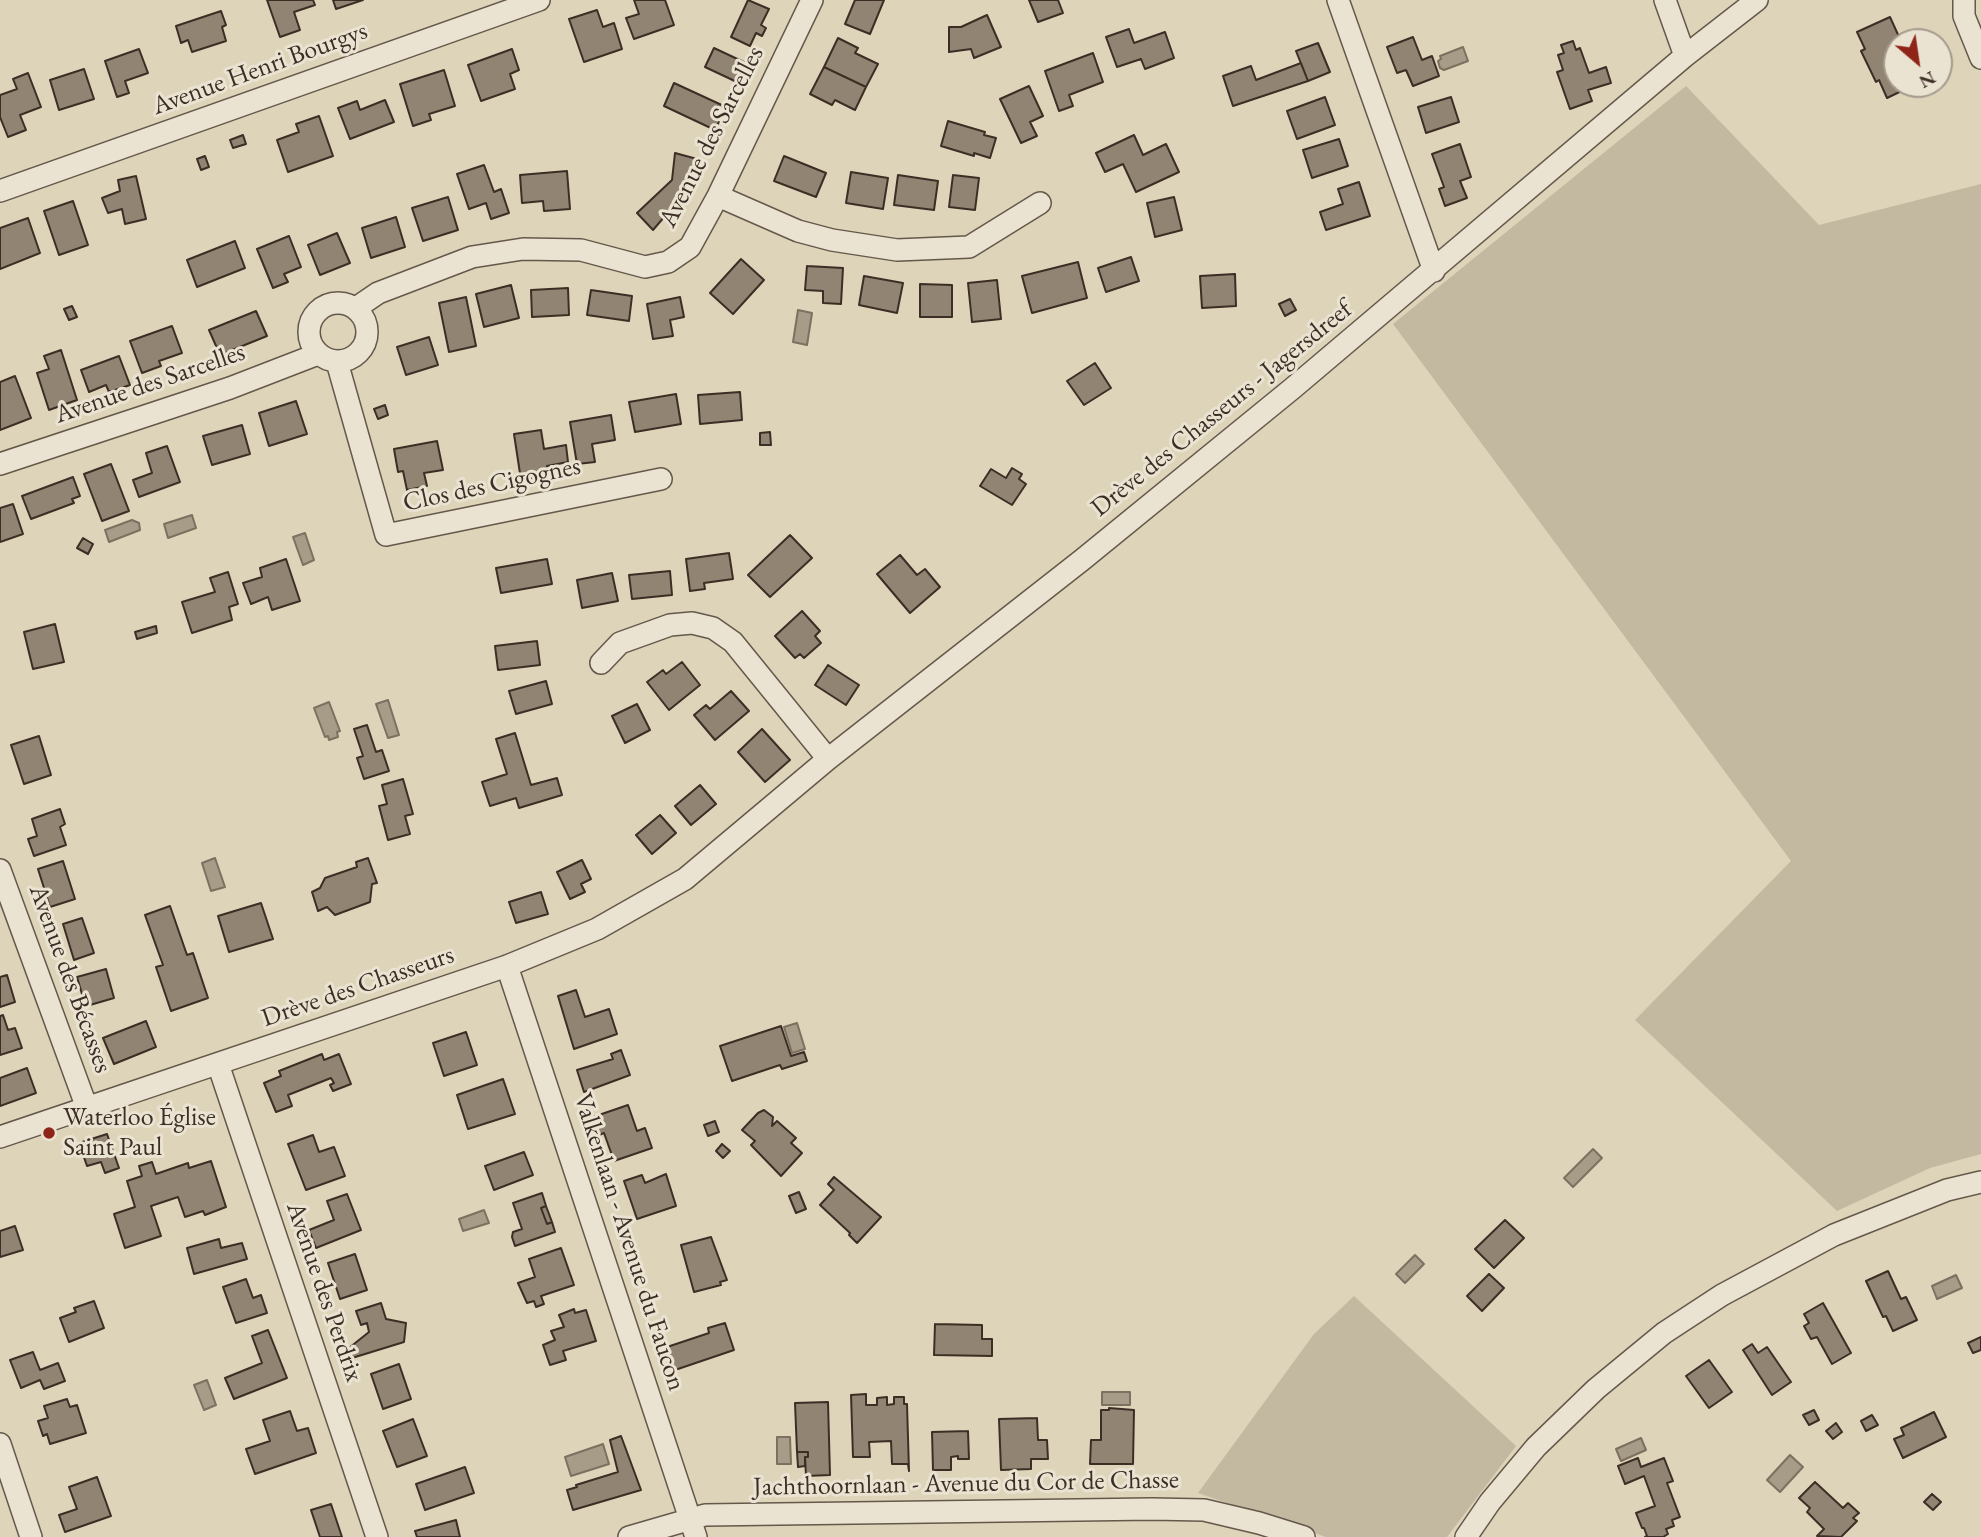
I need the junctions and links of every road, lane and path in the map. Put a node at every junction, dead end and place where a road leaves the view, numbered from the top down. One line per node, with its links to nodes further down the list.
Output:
1 (539, 0): 9 (street, Avenue Henri Bourgys)
2 (811, 0): 10 (street, Avenue des Sarcelles)
3 (1338, 0): 12 (street)
4 (1665, 0): 7 (street)
5 (1757, 0): 7 (street, Drève des Chasseurs - Jagersdreef)
6 (1964, 0): 8 (street)
7 (1685, 56): 12 (street, Drève des Chasseurs - Jagersdreef)
8 (1981, 58)
9 (0, 191)
10 (718, 196): 11 (street); 13 (street, Avenue des Sarcelles)
11 (1040, 203)
12 (1434, 271): 18 (street, Drève des Chasseurs - Jagersdreef)
13 (356, 308): 14 (street); 14 (street)
14 (327, 358): 15 (street, Avenue des Sarcelles); 16 (street, Clos des Cigognes)
15 (0, 464)
16 (660, 479)
17 (601, 663): 18 (street)
18 (828, 759): 19 (street, Drève des Chasseurs - Jagersdreef)
19 (716, 854): 21 (street, Drève des Chasseurs)
20 (0, 870): 23 (street, Avenue des Bécasses)
21 (507, 965): 22 (street, Drève des Chasseurs); 27 (street, Valkenlaan - Avenue du Faucon)
22 (218, 1064): 23 (street, Drève des Chasseurs); 29 (street, Avenue des Perdrix)
23 (87, 1108): 24 (street, Drève des Chasseurs)
24 (0, 1137)
25 (1981, 1182): 32 (street)
26 (0, 1444): 28 (street)
27 (693, 1527): 30 (street, Jachthoornlaan - Avenue du Cor de Chasse); 31 (street, Jachthoornlaan - Avenue du Cor de Chasse)
28 (31, 1537)
29 (377, 1537)
30 (629, 1537)
31 (1304, 1537)
32 (1466, 1537)

